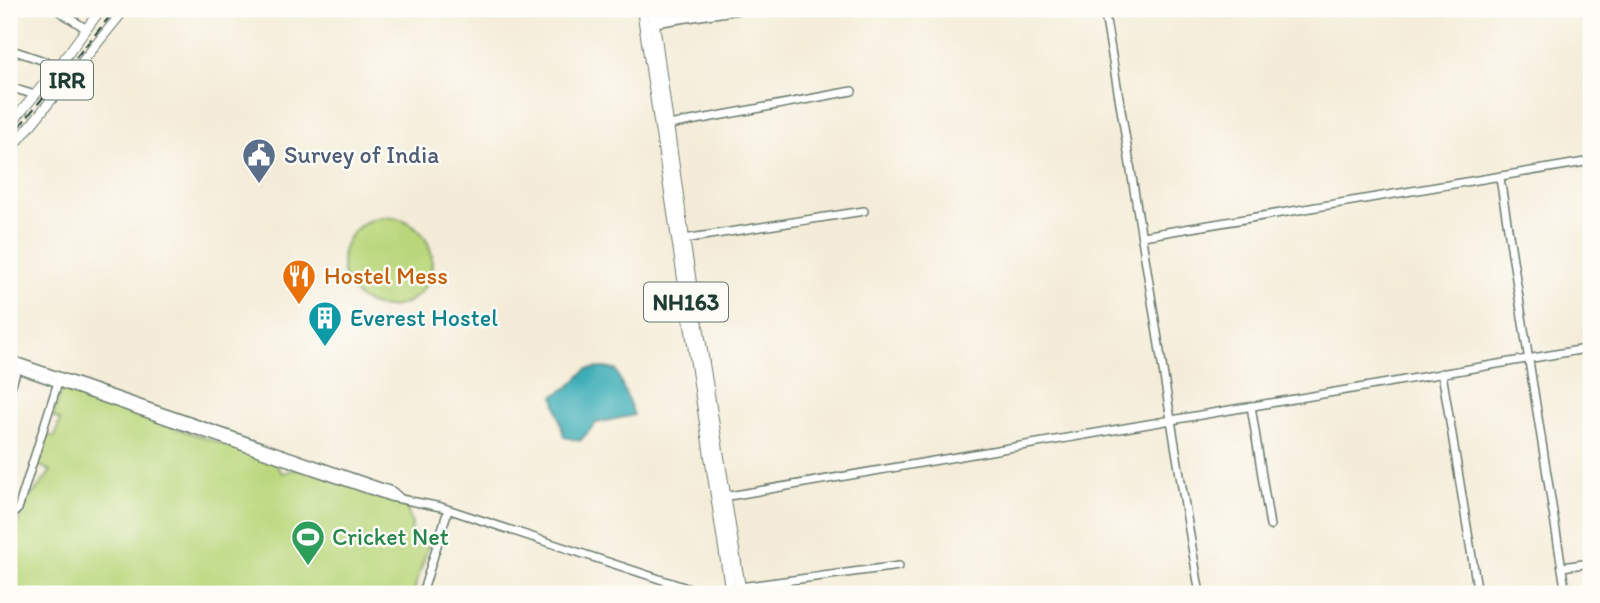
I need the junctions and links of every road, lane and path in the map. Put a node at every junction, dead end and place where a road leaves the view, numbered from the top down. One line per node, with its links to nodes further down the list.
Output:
1 (56, 9): 9 (street)
2 (125, 9): 17 (main road, IRR)
3 (642, 9): 32 (highway, NH163)
4 (710, 9): 8 (street)
5 (746, 9): 8 (street)
6 (1104, 9): 21 (street)
7 (100, 10): 9 (main road, IRR)
8 (654, 17): 16 (highway, NH163)
9 (85, 29): 11 (main road, IRR)
10 (9, 49): 11 (street)
11 (59, 66): 14 (main road, IRR)
12 (9, 87): 14 (street)
13 (852, 91): 16 (street)
14 (35, 95): 15 (main road, IRR)
15 (11, 121)
16 (668, 125): 22 (highway, NH163)
17 (9, 152)
18 (1591, 161): 19 (street)
19 (1500, 178): 21 (street); 25 (street)
20 (864, 211): 22 (street)
21 (1143, 236): 31 (street)
22 (684, 239): 32 (highway, NH163)
23 (1591, 348): 25 (street)
24 (9, 359): 33 (street)
25 (1527, 359): 27 (street); 39 (street)
26 (13, 367): 28 (street); 29 (street)
27 (1442, 373): 30 (street); 45 (street)
28 (58, 382): 33 (street); 35 (street)
29 (9, 394)
30 (1251, 406): 31 (street); 36 (street)
31 (1169, 420): 32 (street); 44 (street)
32 (720, 497): 40 (highway, NH163); 43 (highway, NH163)
33 (400, 498): 34 (street)
34 (448, 510): 41 (street); 42 (street)
35 (9, 517)
36 (1270, 526)
37 (1591, 563): 39 (street)
38 (899, 566): 40 (street)
39 (1562, 567): 46 (street)
40 (740, 590)
41 (422, 594)
42 (705, 594)
43 (731, 594)
44 (1200, 594)
45 (1478, 594)
46 (1566, 594)

